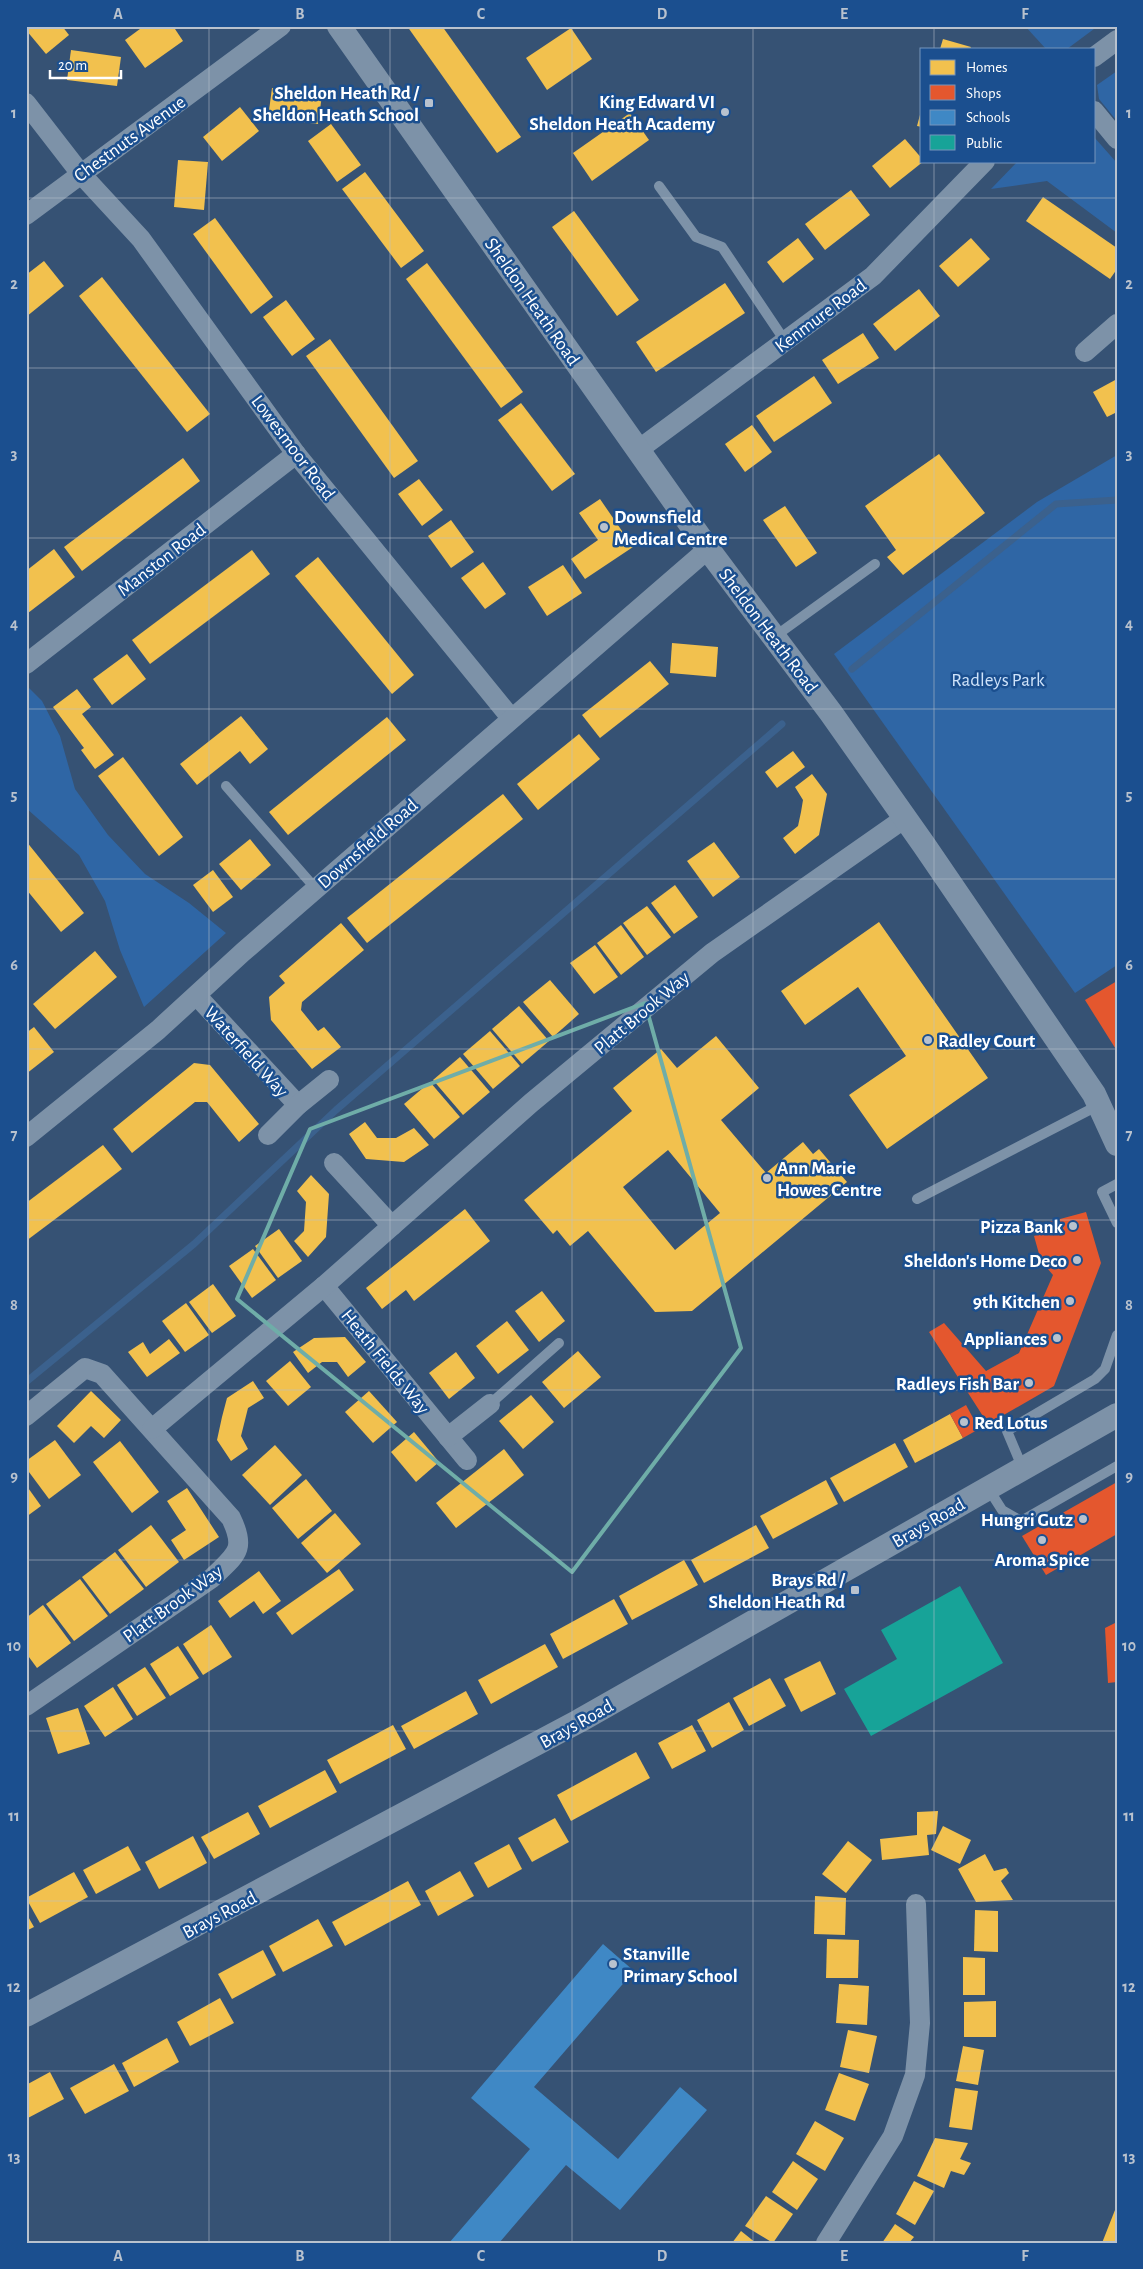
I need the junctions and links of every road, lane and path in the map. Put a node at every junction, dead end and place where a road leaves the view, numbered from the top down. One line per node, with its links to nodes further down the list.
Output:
1 (281, 26): 9 (street, Chestnuts Avenue)
2 (339, 26): 15 (street, Sheldon Heath Road)
3 (1117, 40): 4 (street)
4 (1096, 56)
5 (26, 103): 9 (street, Lowesmoor Road)
6 (1096, 113): 7 (street)
7 (1117, 139)
8 (983, 162): 13 (street, Kenmure Road)
9 (81, 174): 11 (street, Chestnuts Avenue); 16 (street, Lowesmoor Road)
10 (659, 186): 13 (lane)
11 (26, 215)
12 (1117, 324): 14 (street)
13 (785, 341): 15 (street, Kenmure Road)
14 (1085, 352)
15 (638, 450): 17 (street, Sheldon Heath Road)
16 (296, 454): 20 (street, Manston Road); 21 (street, Lowesmoor Road)
17 (708, 549): 19 (street, Sheldon Heath Road); 21 (street, Downsfield Road)
18 (875, 564): 19 (lane)
19 (774, 637): 23 (street, Sheldon Heath Road)
20 (26, 664)
21 (511, 718): 24 (street, Downsfield Road)
22 (226, 786): 24 (lane)
23 (906, 818): 28 (street, Sheldon Heath Road); 36 (street, Platt Brook Way)
24 (316, 889): 25 (street, Downsfield Road)
25 (197, 996): 27 (street, Waterfield Way); 30 (street, Downsfield Road)
26 (329, 1080): 27 (street)
27 (298, 1105): 29 (street)
28 (1099, 1105): 31 (street, Sheldon Heath Road); 34 (lane)
29 (268, 1135)
30 (26, 1137)
31 (1117, 1144)
32 (334, 1164): 36 (street)
33 (1117, 1184): 35 (lane)
34 (917, 1199)
35 (1117, 1223)
36 (392, 1226): 37 (street, Platt Brook Way)
37 (324, 1286): 43 (street, Platt Brook Way); 44 (street, Heath Fields Way)
38 (1117, 1334): 47 (lane)
39 (559, 1343): 40 (lane)
40 (490, 1404): 44 (street)
41 (1117, 1415): 47 (street, Brays Road)
42 (26, 1416): 43 (street, Platt Brook Way)
43 (152, 1429): 49 (street, Platt Brook Way)
44 (448, 1437): 45 (street, Heath Fields Way)
45 (467, 1460)
46 (1117, 1466): 48 (lane)
47 (1023, 1468): 48 (street, Brays Road)
48 (988, 1488): 51 (street, Brays Road)
49 (26, 1706)
50 (916, 1904): 52 (street)
51 (26, 2015)
52 (826, 2243)

